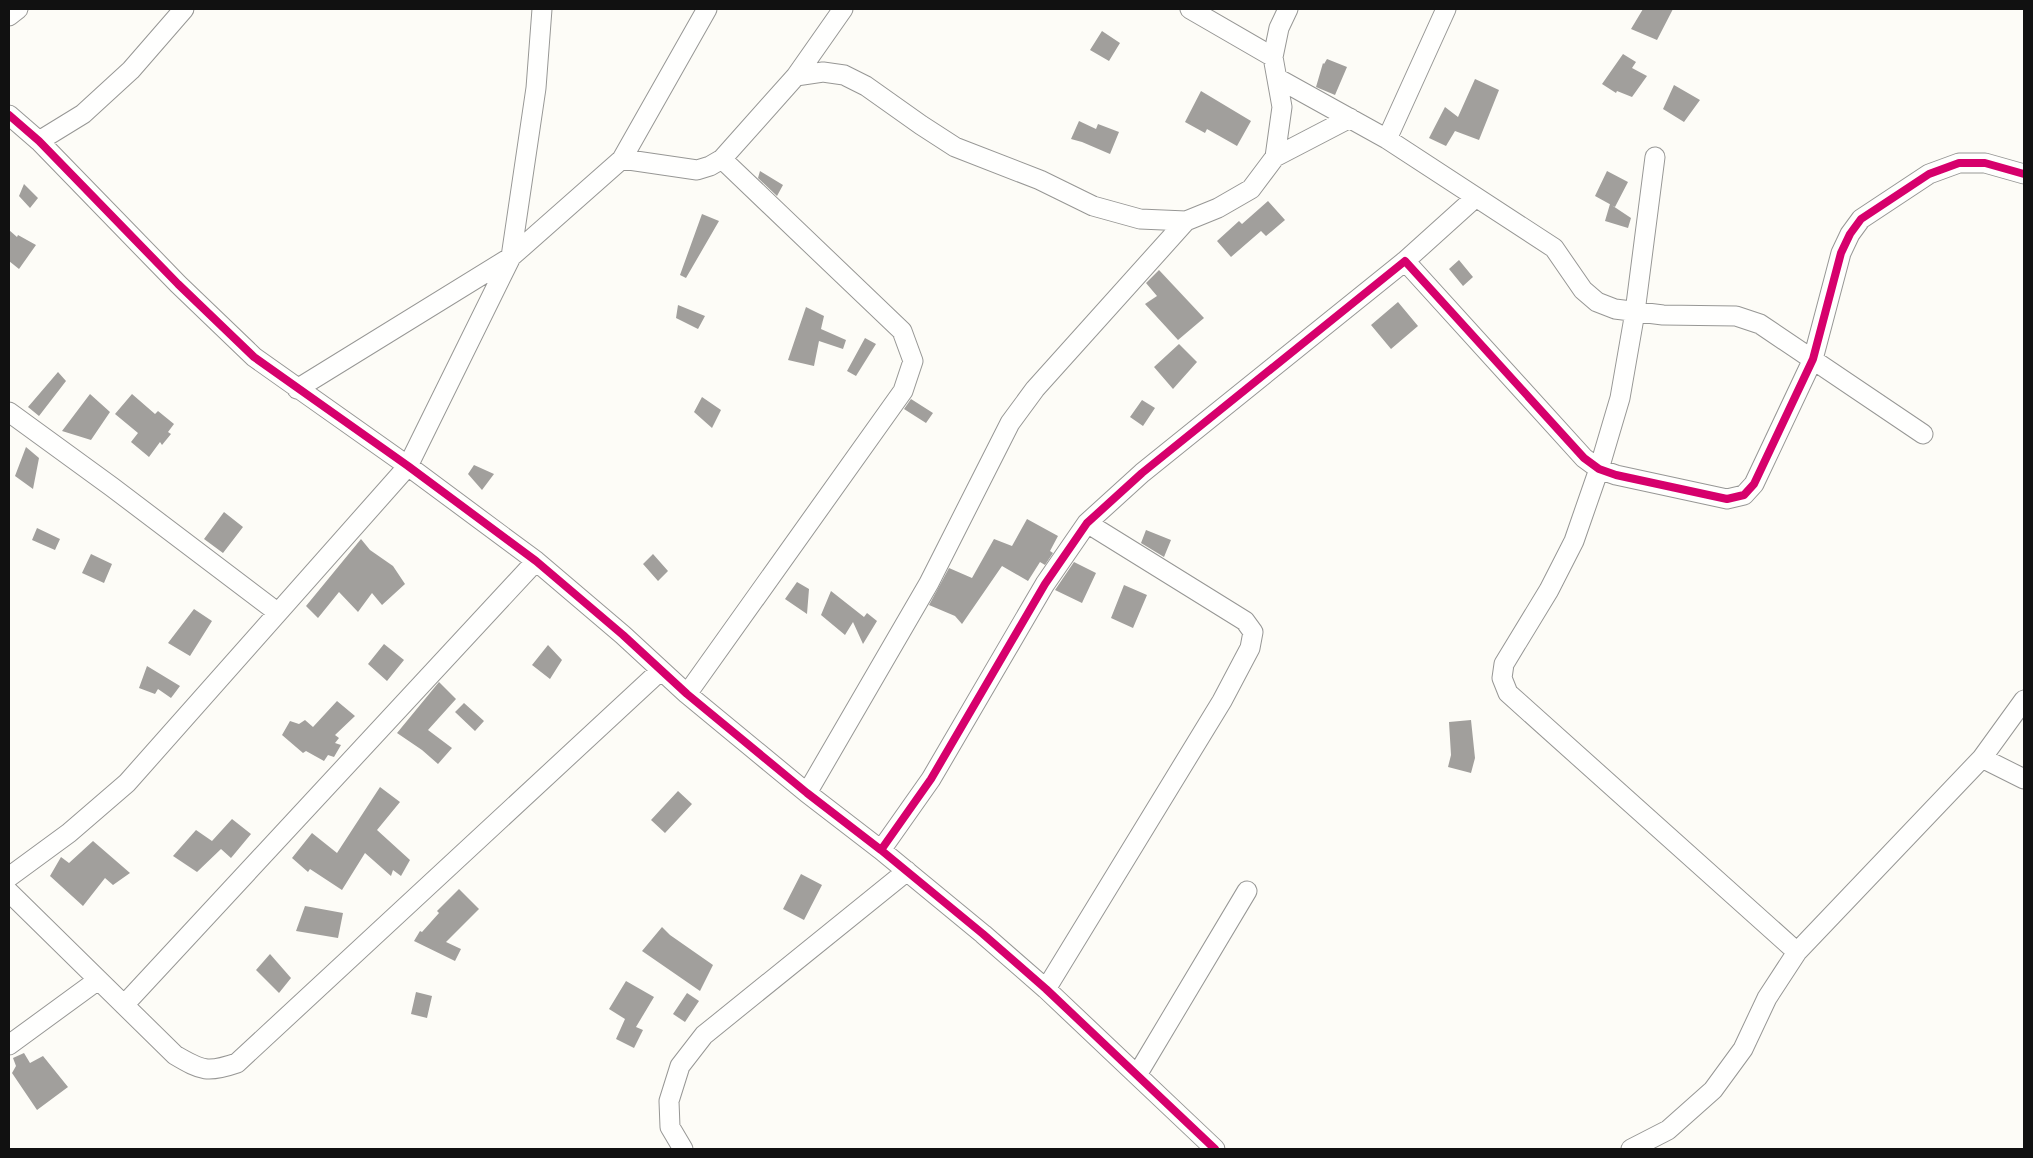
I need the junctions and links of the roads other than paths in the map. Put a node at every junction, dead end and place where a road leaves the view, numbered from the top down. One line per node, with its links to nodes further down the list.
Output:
1 (18, 9): 9 (street)
2 (184, 9): 16 (street)
3 (542, 9): 24 (street)
4 (707, 9): 19 (street)
5 (842, 9): 11 (street)
6 (1190, 9): 10 (street)
7 (1288, 9): 10 (street)
8 (1446, 9): 15 (street)
9 (9, 16)
10 (1274, 57): 12 (street)
11 (796, 76): 20 (street); 23 (street)
12 (1277, 78): 14 (street); 17 (street)
13 (9, 115): 16 (street)
14 (1350, 118): 15 (street); 17 (street)
15 (1387, 139): 22 (street)
16 (39, 141): 28 (street)
17 (1275, 157): 23 (street)
18 (1654, 157): 26 (street)
19 (622, 159): 20 (street); 24 (street)
20 (722, 159): 37 (street)
21 (2024, 174): 27 (street)
22 (1476, 197): 25 (street); 26 (street)
23 (1186, 221): 41 (street)
24 (511, 257): 28 (street); 31 (street)
25 (1405, 261): 32 (street); 33 (street)
26 (1635, 312): 27 (street); 32 (street)
27 (1812, 359): 30 (street); 32 (street)
28 (297, 389): 31 (street)
29 (9, 412): 35 (street)
30 (1923, 434)
31 (408, 466): 34 (street); 35 (street)
32 (1599, 469): 47 (street)
33 (1087, 523): 42 (street); 49 (street)
34 (536, 561): 36 (street); 50 (street)
35 (278, 612): 44 (street)
36 (660, 671): 37 (street); 50 (street)
37 (687, 694): 41 (street)
38 (2024, 700): 39 (street)
39 (1982, 758): 40 (street); 47 (street)
40 (2024, 779)
41 (806, 793): 42 (street)
42 (881, 850): 43 (street)
43 (907, 871): 49 (street); 53 (street)
44 (9, 876)
45 (1247, 891): 52 (street)
46 (9, 892): 48 (street)
47 (1797, 952): 55 (street)
48 (98, 980): 50 (street); 51 (street)
49 (1046, 989): 52 (street)
50 (124, 1005)
51 (9, 1045)
52 (1137, 1075): 54 (street)
53 (683, 1149)
54 (1215, 1149)
55 (1631, 1149)

